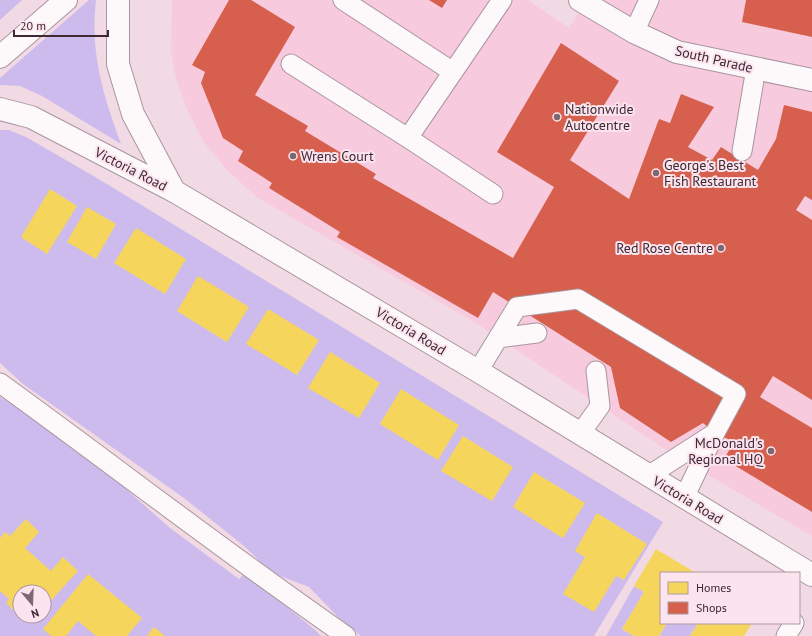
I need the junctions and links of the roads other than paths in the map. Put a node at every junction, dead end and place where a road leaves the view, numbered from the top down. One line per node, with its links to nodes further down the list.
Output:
1 (66, 0): 8 (main road)
2 (118, 0): 16 (main road)
3 (343, 0): 11 (lane)
4 (502, 0): 11 (lane)
5 (580, 0): 7 (main road, South Parade)
6 (649, 0): 7 (lane)
7 (634, 32): 10 (main road, South Parade)
8 (1, 54)
9 (291, 64): 14 (lane)
10 (756, 68): 12 (main road, South Parade); 15 (lane)
11 (453, 72): 14 (lane)
12 (812, 80)
13 (0, 109): 16 (main road, Victoria Road)
14 (408, 138): 17 (lane)
15 (742, 151)
16 (174, 191): 20 (main road, Victoria Road)
17 (493, 194)
18 (537, 333): 19 (lane)
19 (498, 338): 20 (lane); 23 (lane)
20 (478, 371): 24 (main road, Victoria Road)
21 (596, 371): 24 (lane)
22 (0, 383): 29 (lane)
23 (715, 433): 25 (lane); 26 (lane)
24 (580, 434): 25 (main road, Victoria Road)
25 (648, 476): 26 (main road, Victoria Road)
26 (684, 498): 27 (main road, Victoria Road)
27 (812, 575)
28 (793, 624): 30 (lane)
29 (346, 636)
30 (786, 636)

